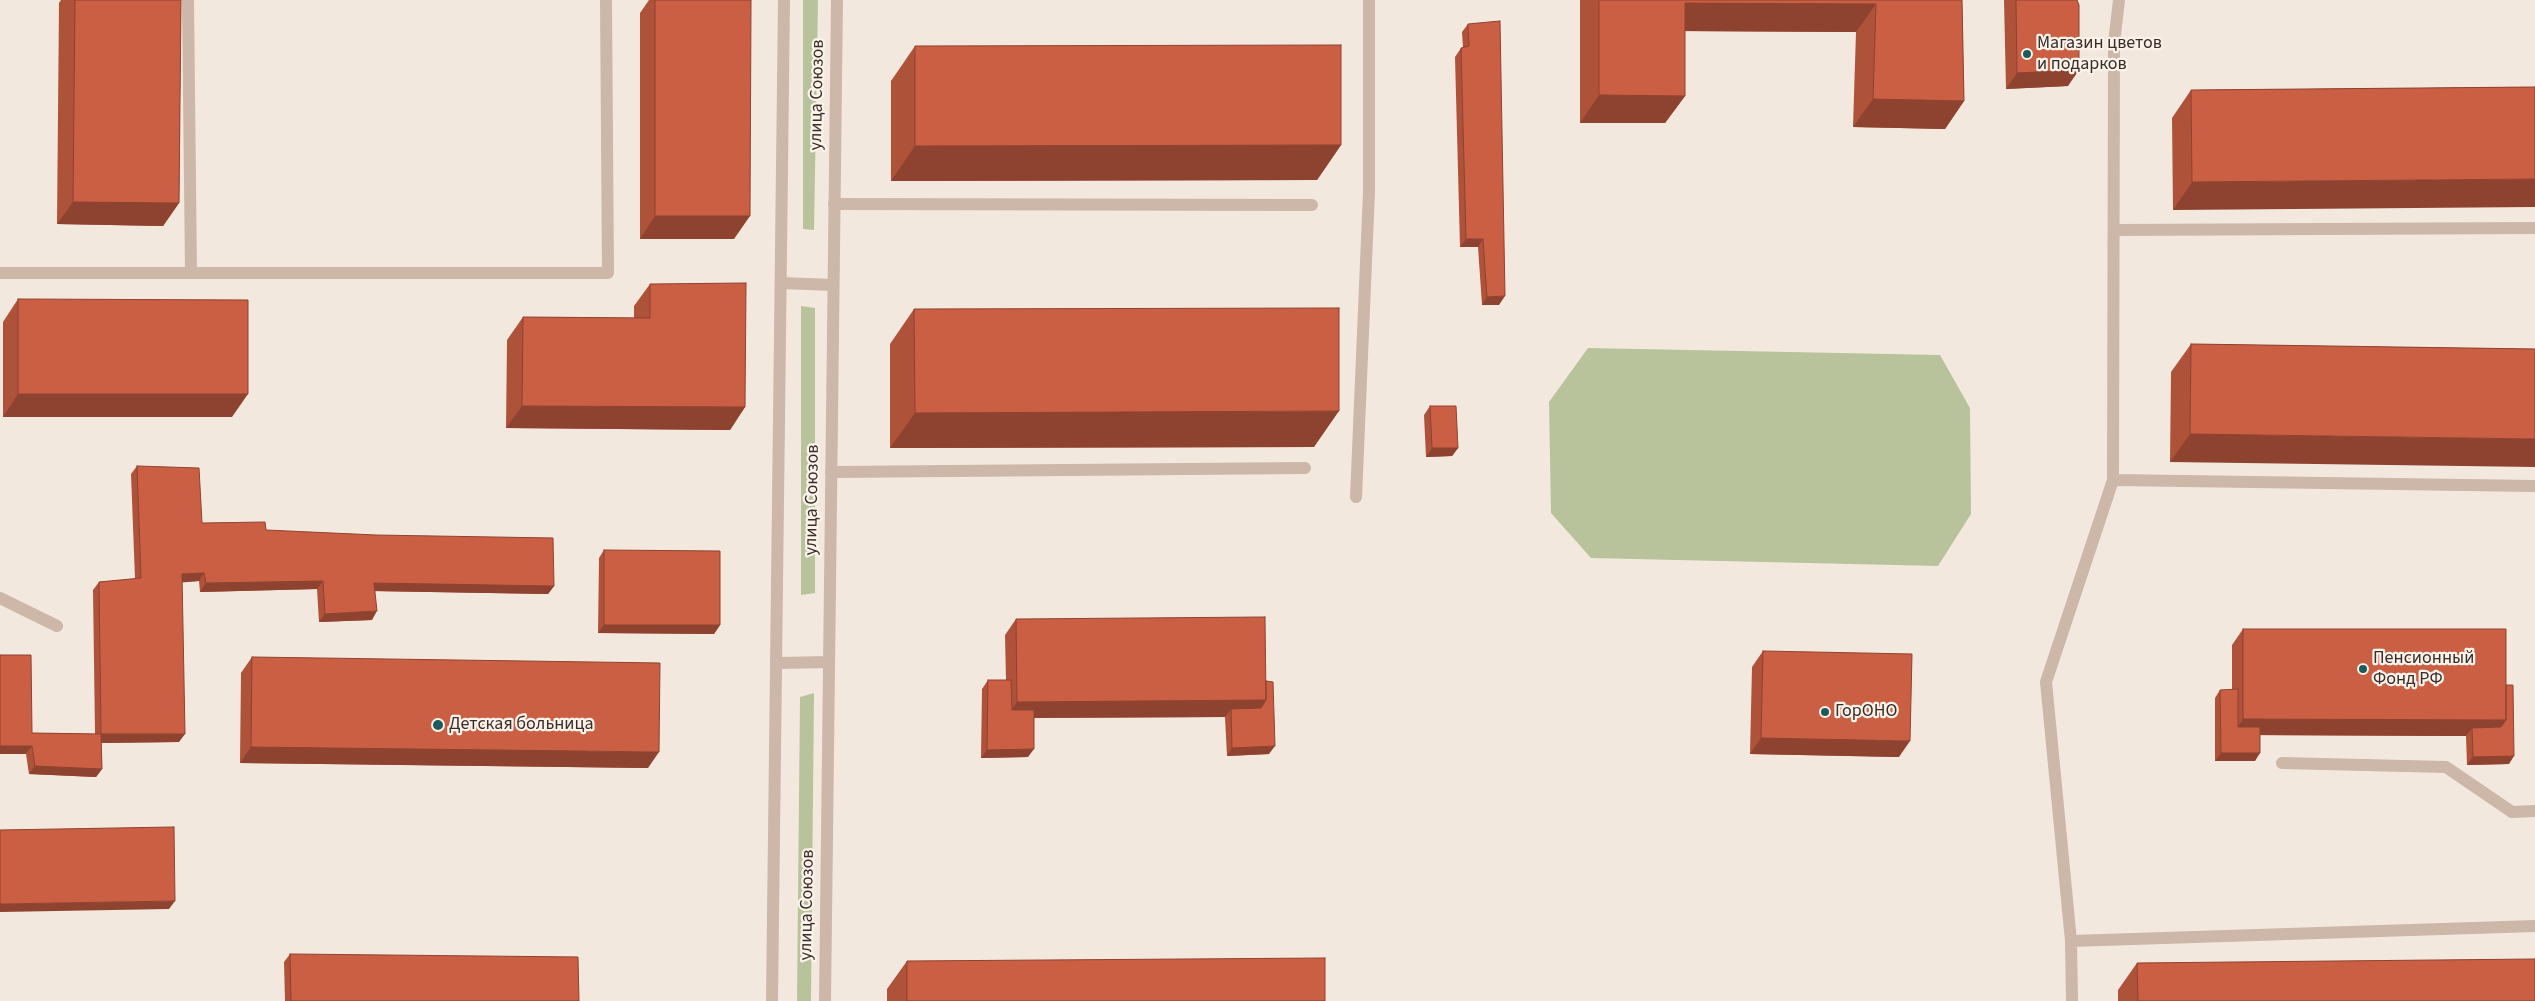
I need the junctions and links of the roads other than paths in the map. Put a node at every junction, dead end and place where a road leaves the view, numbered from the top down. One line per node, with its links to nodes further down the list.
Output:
1 (188, 0): 12 (street)
2 (606, 0): 12 (street)
3 (784, 0): 13 (street, улица Союзов)
4 (837, 0): 7 (street, улица Союзов)
5 (1370, 0): 19 (street)
6 (2119, 0): 10 (street)
7 (834, 204): 8 (street); 14 (street, улица Союзов)
8 (1312, 205)
9 (2535, 228): 10 (street)
10 (2114, 230): 17 (street)
11 (0, 273): 12 (street)
12 (191, 273)
13 (782, 283): 14 (street); 23 (street, улица Союзов)
14 (833, 285): 16 (street, улица Союзов)
15 (1305, 468): 16 (street)
16 (831, 472): 22 (street, улица Союзов)
17 (2113, 480): 18 (street); 27 (street)
18 (2535, 486)
19 (1356, 497)
20 (0, 598): 21 (street)
21 (56, 626)
22 (829, 662): 23 (street); 29 (street, улица Союзов)
23 (777, 663): 28 (street, улица Союзов)
24 (2282, 762): 25 (street)
25 (2535, 811)
26 (2535, 926): 27 (street)
27 (2071, 941): 30 (street)
28 (772, 1001)
29 (825, 1001)
30 (2072, 1001)

